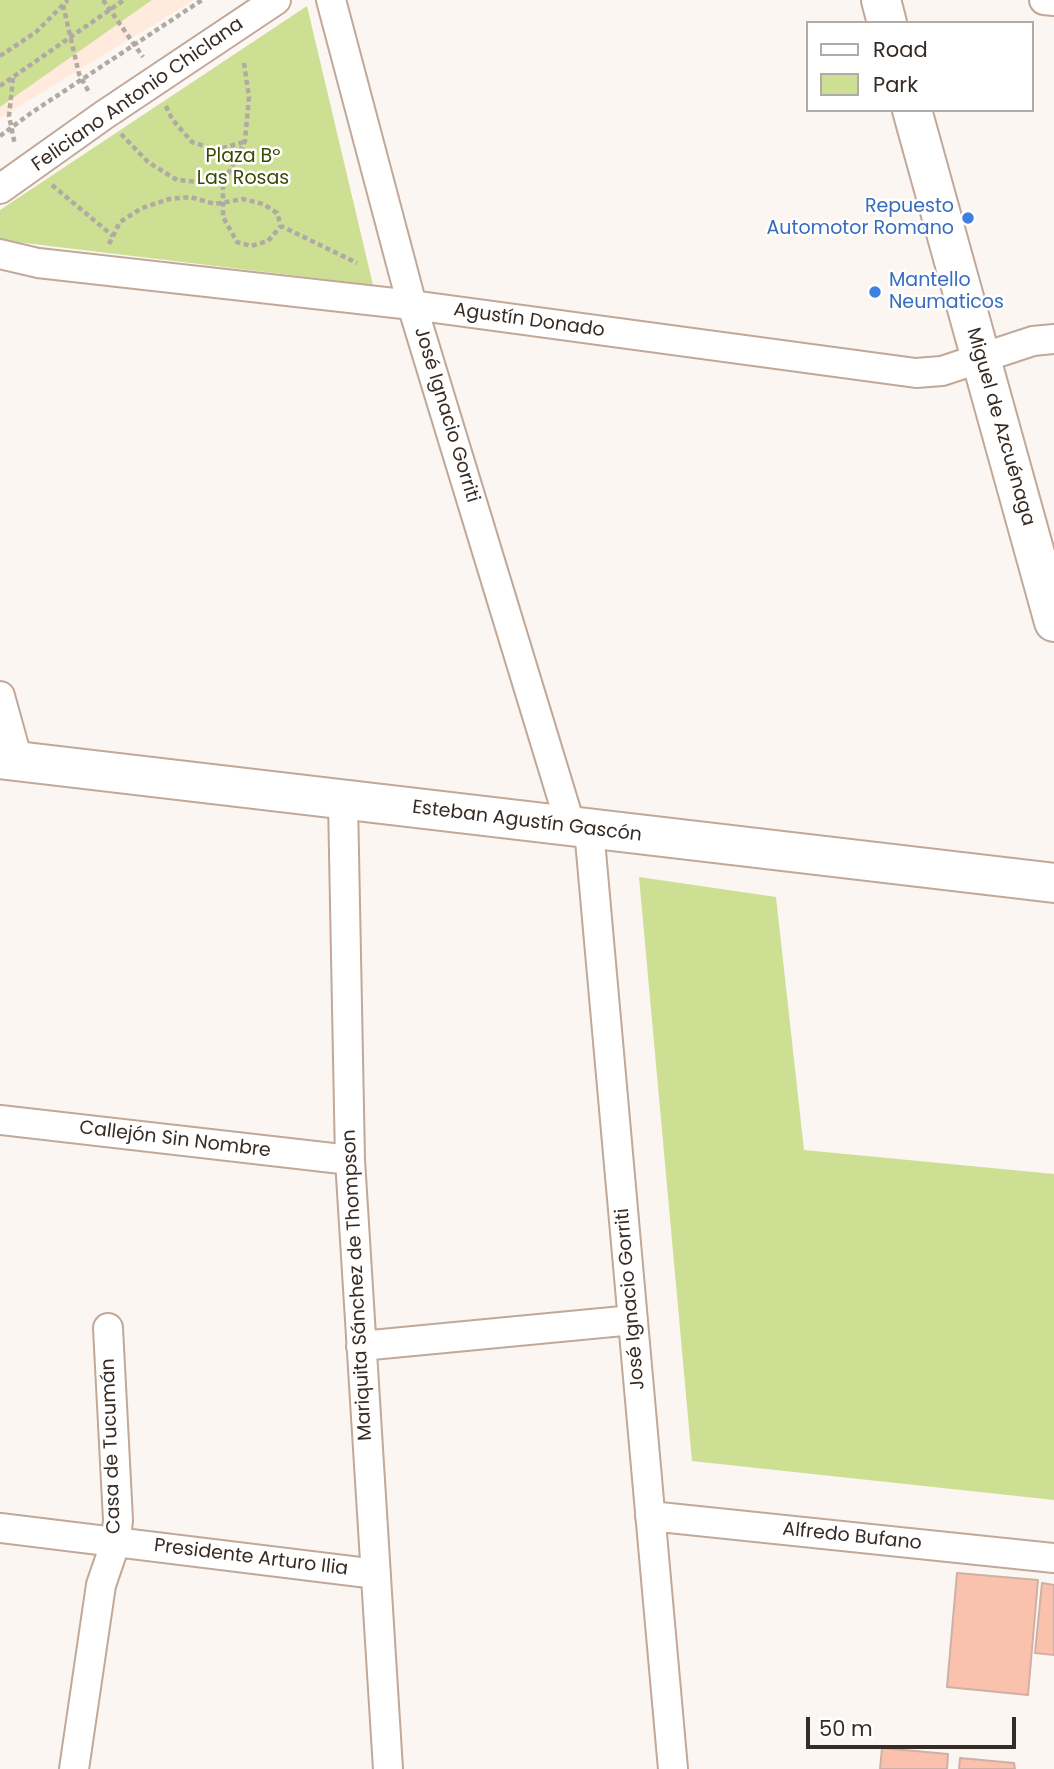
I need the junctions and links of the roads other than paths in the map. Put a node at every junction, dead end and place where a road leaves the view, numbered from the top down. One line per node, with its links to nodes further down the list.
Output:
1 (276, 0): 8 (street, Feliciano Antonio Chiclana)
2 (331, 0): 10 (street, José Ignacio Gorriti)
3 (881, 0): 6 (street)
4 (1044, 0): 5 (street)
5 (1054, 1)
6 (886, 21)
7 (913, 112): 12 (street, Miguel de Azcuénaga)
8 (0, 189)
9 (0, 254): 10 (street, Agustín Donado)
10 (412, 305): 12 (street, Agustín Donado); 17 (street, José Ignacio Gorriti)
11 (1054, 339): 12 (street, Agustín Donado)
12 (981, 360): 13 (street, Miguel de Azcuénaga)
13 (1054, 622)
14 (0, 696): 15 (street)
15 (9, 760): 16 (street, Esteban Agustín Gascón)
16 (343, 801): 17 (street, Esteban Agustín Gascón); 20 (street, Mariquita Sánchez de Thompson)
17 (580, 828): 18 (street, Esteban Agustín Gascón); 21 (street, José Ignacio Gorriti)
18 (1054, 883)
19 (0, 1120): 20 (street, Callejón Sin Nombre)
20 (349, 1160): 23 (street, Mariquita Sánchez de Thompson)
21 (633, 1320): 23 (street); 24 (street, José Ignacio Gorriti)
22 (108, 1328): 26 (street, Casa de Tucumán)
23 (361, 1346): 28 (street, Mariquita Sánchez de Thompson)
24 (650, 1516): 27 (street, Alfredo Bufano); 31 (street, José Ignacio Gorriti)
25 (0, 1528): 26 (street, Presidente Arturo Ilia)
26 (116, 1541): 28 (street, Presidente Arturo Ilia); 29 (street, Casa de Tucumán)
27 (1054, 1558)
28 (376, 1574): 30 (street, Mariquita Sánchez de Thompson)
29 (75, 1769)
30 (388, 1769)
31 (673, 1769)

